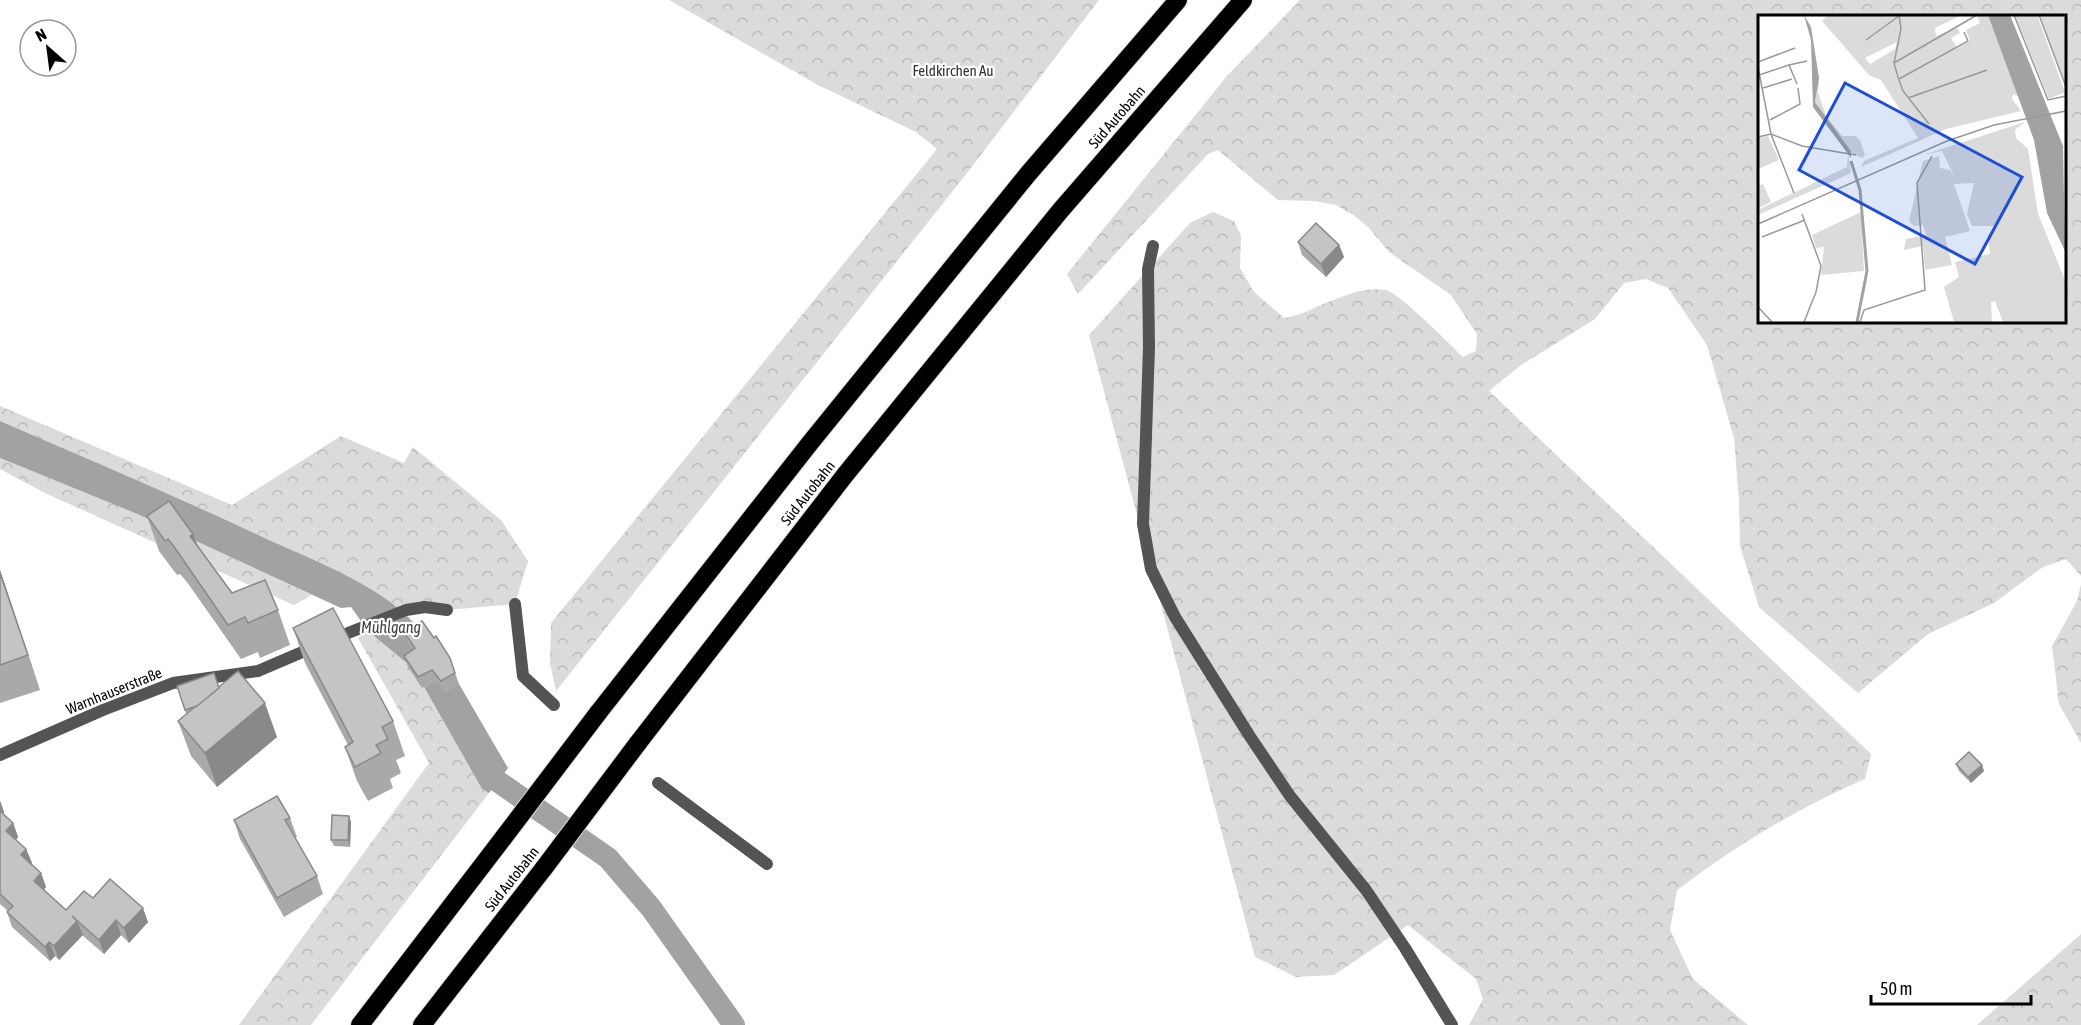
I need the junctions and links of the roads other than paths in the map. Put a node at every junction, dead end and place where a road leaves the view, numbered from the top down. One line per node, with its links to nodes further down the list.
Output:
1 (1178, 0): 10 (highway, Süd Autobahn, bridge)
2 (1243, 0): 11 (highway, Süd Autobahn, bridge)
3 (1153, 246): 12 (street)
4 (515, 604): 6 (street)
5 (447, 610): 7 (street, Warnhauserstraße)
6 (554, 705)
7 (0, 755)
8 (658, 783): 9 (street)
9 (767, 864)
10 (360, 1025)
11 (422, 1025)
12 (1452, 1025)

